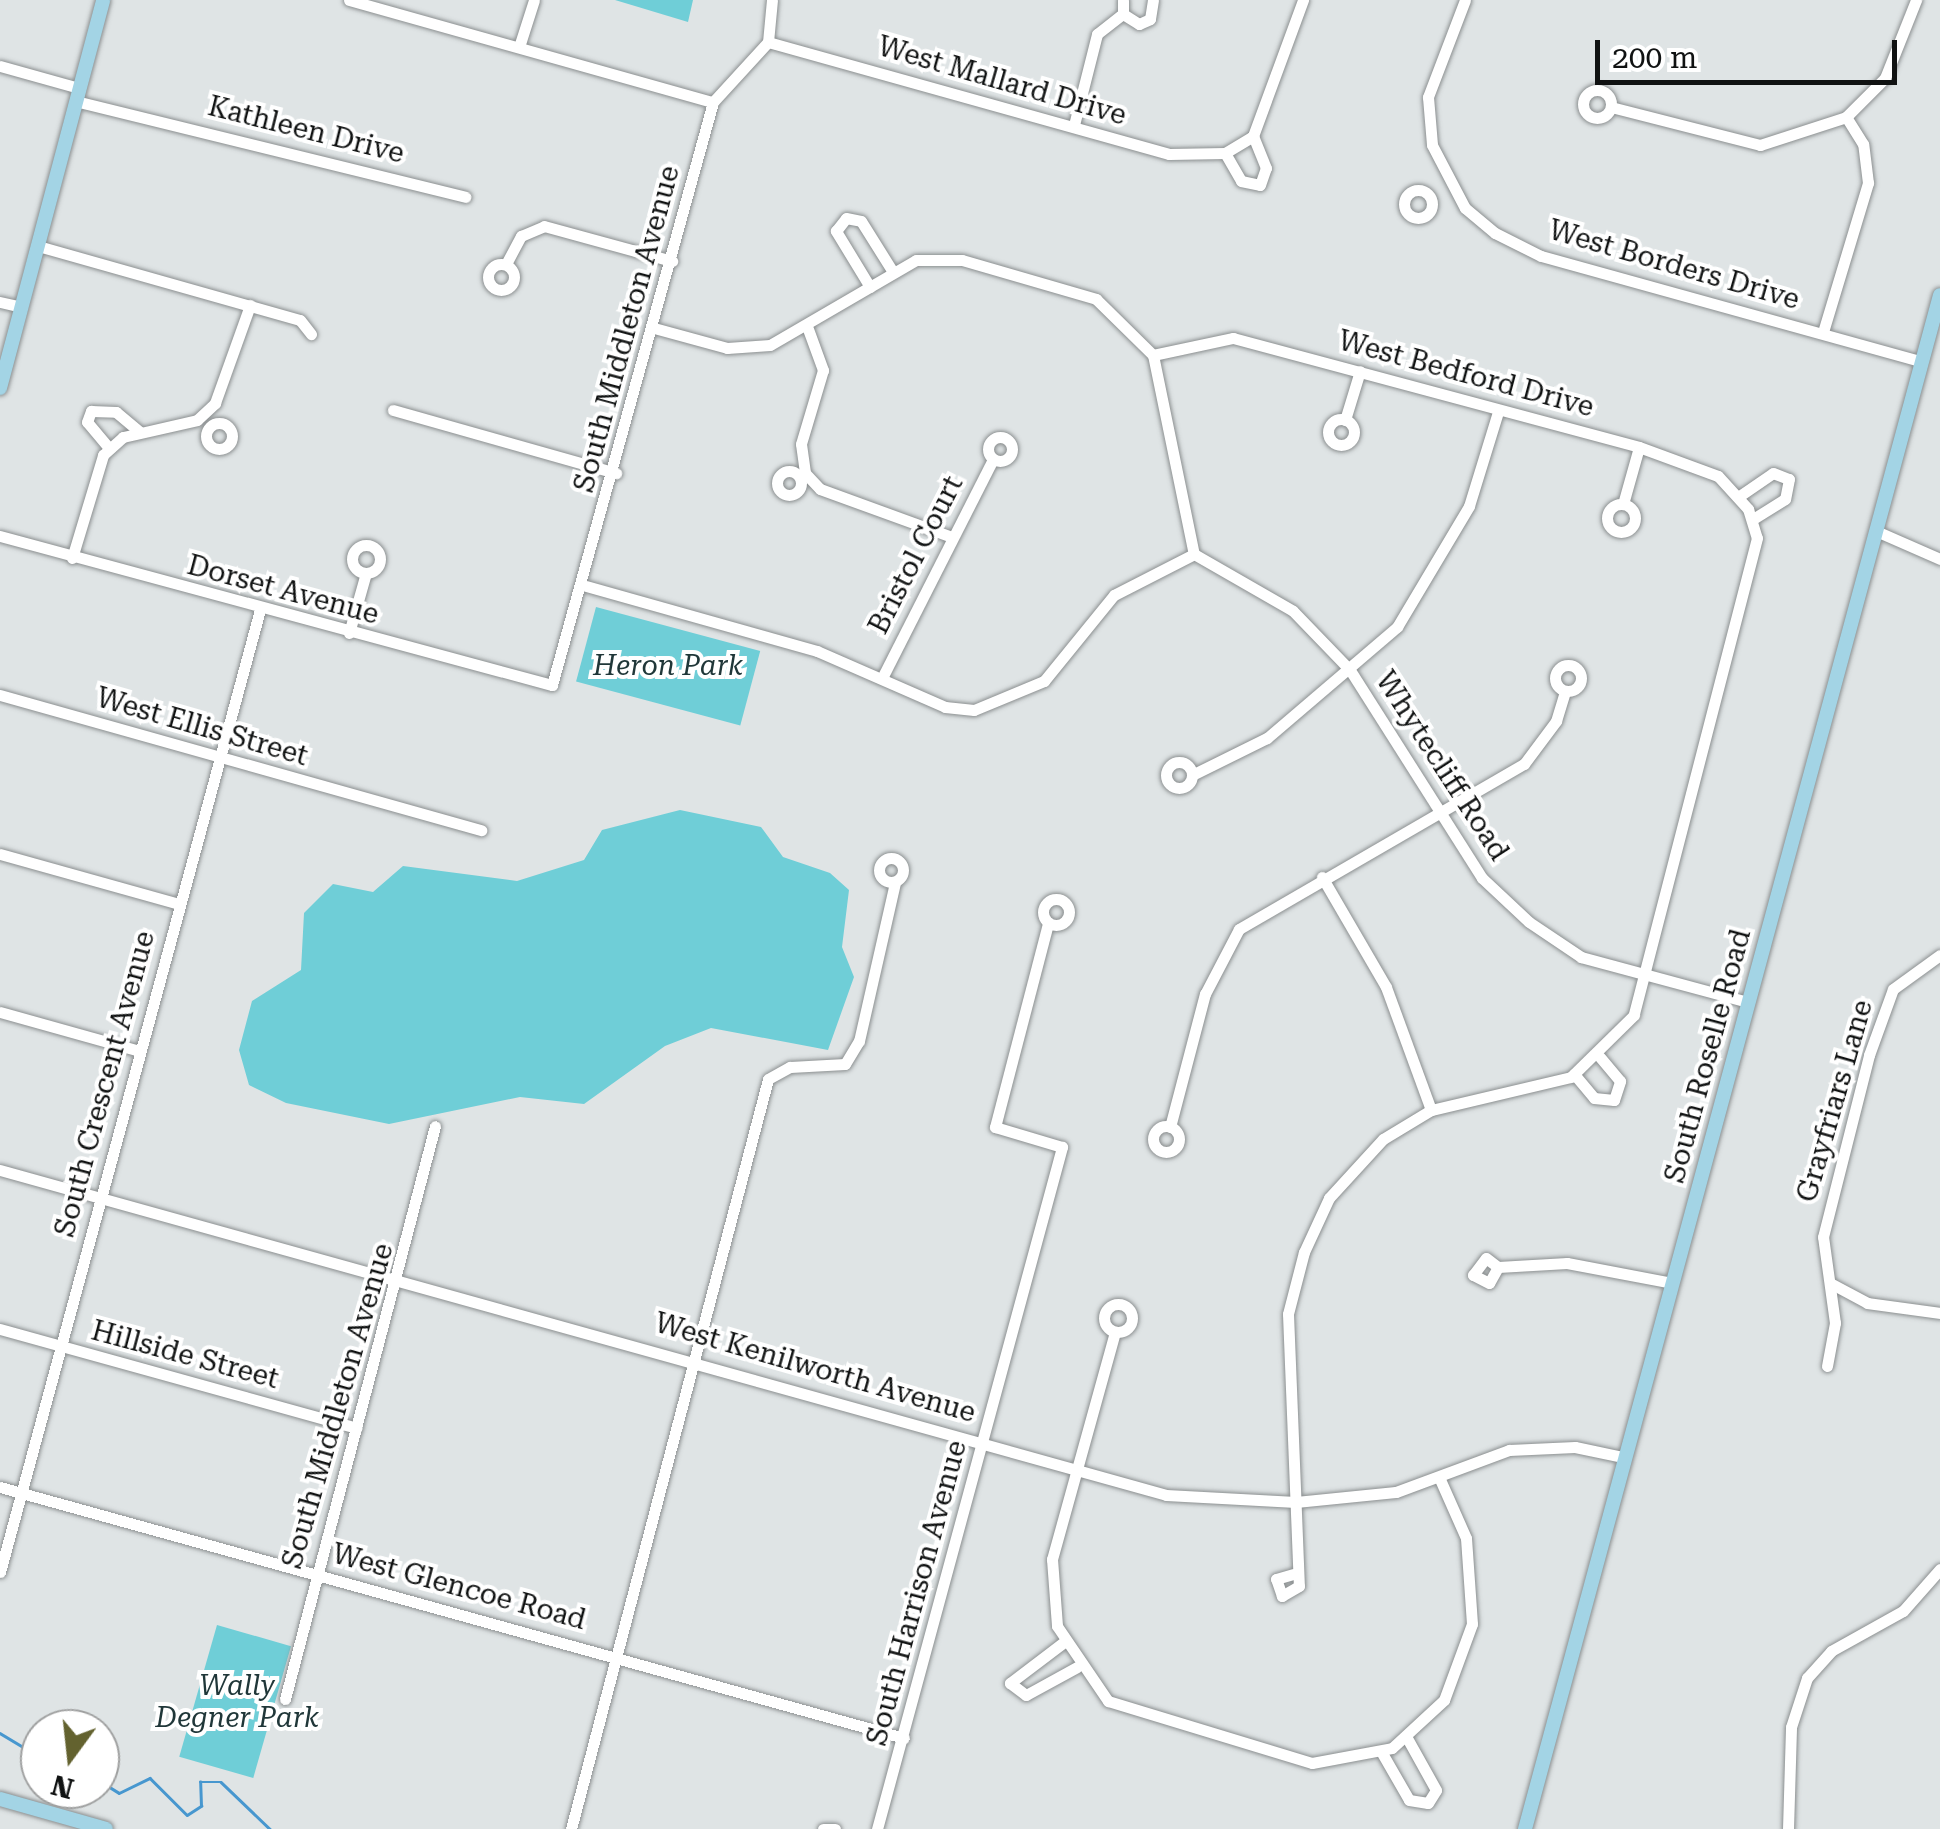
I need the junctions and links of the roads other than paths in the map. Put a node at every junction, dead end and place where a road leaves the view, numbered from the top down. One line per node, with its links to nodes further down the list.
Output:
1 (103, 0): 15 (main road)
2 (348, 0): 10 (street)
3 (534, 0): 13 (street)
4 (772, 0): 12 (street)
5 (1123, 0): 11 (street)
6 (1153, 0): 11 (street)
7 (1303, 0): 20 (street)
8 (1916, 0): 18 (street)
9 (1459, 2): 22 (street, West Borders Drive)
10 (374, 3): 13 (street)
11 (1122, 14): 19 (street)
12 (768, 42): 16 (street, South Middleton Avenue); 19 (street, West Mallard Drive)
13 (519, 47): 16 (street)
14 (0, 66): 15 (street, Kathleen Drive)
15 (77, 94): 23 (street, Kathleen Drive); 25 (main road)
16 (713, 102): 26 (street, South Middleton Avenue)
17 (1611, 108): 18 (street)
18 (1846, 117): 36 (street)
19 (1074, 125): 21 (street, West Mallard Drive)
20 (1253, 136): 21 (street); 21 (street)
21 (1225, 154)
22 (1450, 184): 24 (street); 36 (street, West Borders Drive)
23 (465, 197)
24 (1430, 198)
25 (38, 246): 32 (street); 33 (main road)
26 (672, 262): 27 (street); 34 (street, South Middleton Avenue)
27 (506, 264)
28 (893, 272): 29 (street); 29 (street); 38 (street)
29 (870, 287): 35 (street)
30 (1940, 295): 39 (main road, South Roselle Road)
31 (0, 302): 33 (street)
32 (250, 305): 37 (street); 44 (street)
33 (22, 308): 41 (main road)
34 (654, 328): 35 (street); 51 (street, South Middleton Avenue)
35 (808, 329): 57 (street)
36 (1823, 332): 39 (street, West Borders Drive)
37 (311, 334)
38 (1153, 355): 40 (street, West Bedford Drive); 58 (street)
39 (1922, 362): 55 (main road, South Roselle Road)
40 (1360, 371): 43 (street, West Bedford Drive); 45 (street)
41 (0, 388)
42 (393, 410): 51 (street)
43 (1498, 412): 48 (street, West Bedford Drive); 65 (street)
44 (204, 414): 46 (street); 47 (street)
45 (1345, 420)
46 (212, 425)
47 (140, 431): 49 (street); 49 (street)
48 (1640, 447): 52 (street, West Bedford Drive); 53 (street)
49 (110, 448): 59 (street)
50 (993, 459): 57 (street, Bristol Court)
51 (616, 473): 62 (street, South Middleton Avenue)
52 (1738, 497): 54 (street, West Bedford Drive); 54 (street)
53 (1624, 504)
54 (1750, 514): 80 (street)
55 (1876, 531): 60 (street); 81 (main road, South Roselle Road)
56 (0, 536): 59 (street, Dorset Avenue)
57 (952, 536): 66 (street, Bristol Court)
58 (1194, 554): 65 (street, Whytecliff Road); 66 (street)
59 (72, 558): 63 (street, Dorset Avenue)
60 (1940, 558)
61 (366, 574): 64 (street)
62 (586, 586): 66 (street); 67 (street, South Middleton Avenue)
63 (260, 610): 64 (street, Dorset Avenue); 70 (street, South Crescent Avenue)
64 (349, 633): 67 (street, Dorset Avenue)
65 (1350, 670): 71 (street); 72 (street, Whytecliff Road)
66 (884, 674)
67 (552, 685)
68 (1565, 691): 72 (street)
69 (0, 696): 70 (street, West Ellis Street)
70 (216, 758): 73 (street, West Ellis Street); 77 (street, South Crescent Avenue)
71 (1192, 775)
72 (1442, 810): 75 (street); 80 (street, Whytecliff Road)
73 (481, 830)
74 (0, 854): 77 (street)
75 (1322, 877): 86 (street); 88 (street)
76 (895, 882): 99 (street)
77 (179, 904): 83 (street, South Crescent Avenue)
78 (1048, 923): 102 (street, South Harrison Avenue)
79 (1940, 955): 94 (street, Grayfriars Lane)
80 (1648, 975): 81 (street, Whytecliff Road); 84 (street)
81 (1748, 1002): 93 (main road, South Roselle Road)
82 (0, 1012): 83 (street)
83 (140, 1051): 90 (street, South Crescent Avenue)
84 (1600, 1057): 85 (street); 85 (street)
85 (1574, 1074): 86 (street)
86 (1431, 1110): 108 (street)
87 (435, 1126): 92 (street, South Middleton Avenue)
88 (1170, 1126)
89 (0, 1170): 90 (street, West Kenilworth Avenue)
90 (100, 1198): 92 (street, West Kenilworth Avenue); 98 (street, South Crescent Avenue)
91 (1498, 1266): 93 (street)
92 (398, 1281): 99 (street, West Kenilworth Avenue); 101 (street, South Middleton Avenue)
93 (1673, 1284): 103 (main road, South Roselle Road)
94 (1832, 1284): 95 (street); 100 (street, Grayfriars Lane)
95 (1940, 1314)
96 (0, 1329): 98 (street, Hillside Street)
97 (1115, 1332): 104 (street)
98 (60, 1346): 101 (street, Hillside Street); 107 (street, South Crescent Avenue)
99 (695, 1358): 102 (street, West Kenilworth Avenue); 114 (street)
100 (1826, 1366)
101 (356, 1428): 111 (street, South Middleton Avenue)
102 (984, 1442): 104 (street, West Kenilworth Avenue); 117 (street, South Harrison Avenue)
103 (1622, 1457): 105 (street, West Kenilworth Avenue); 126 (main road, South Roselle Road)
104 (1078, 1472): 108 (street, West Kenilworth Avenue); 113 (street)
105 (1439, 1476): 108 (street, West Kenilworth Avenue); 118 (street)
106 (0, 1487): 107 (street, West Glencoe Road)
107 (22, 1493): 110 (street, South Crescent Avenue); 111 (street, West Glencoe Road)
108 (1296, 1502): 112 (street)
109 (1940, 1568): 127 (street)
110 (0, 1572)
111 (316, 1574): 114 (street, West Glencoe Road); 116 (street, South Middleton Avenue)
112 (1293, 1574)
113 (1064, 1642): 115 (street); 115 (street)
114 (617, 1656): 117 (street, West Glencoe Road); 122 (street)
115 (1078, 1667): 119 (street)
116 (285, 1700)
117 (904, 1738): 125 (street, South Harrison Avenue)
118 (1407, 1738): 119 (street); 119 (street)
119 (1382, 1753)
120 (0, 1799): 121 (main road)
121 (106, 1829)
122 (571, 1829)
123 (823, 1829): 124 (street)
124 (834, 1829)
125 (877, 1829)
126 (1525, 1829)
127 (1788, 1829)

